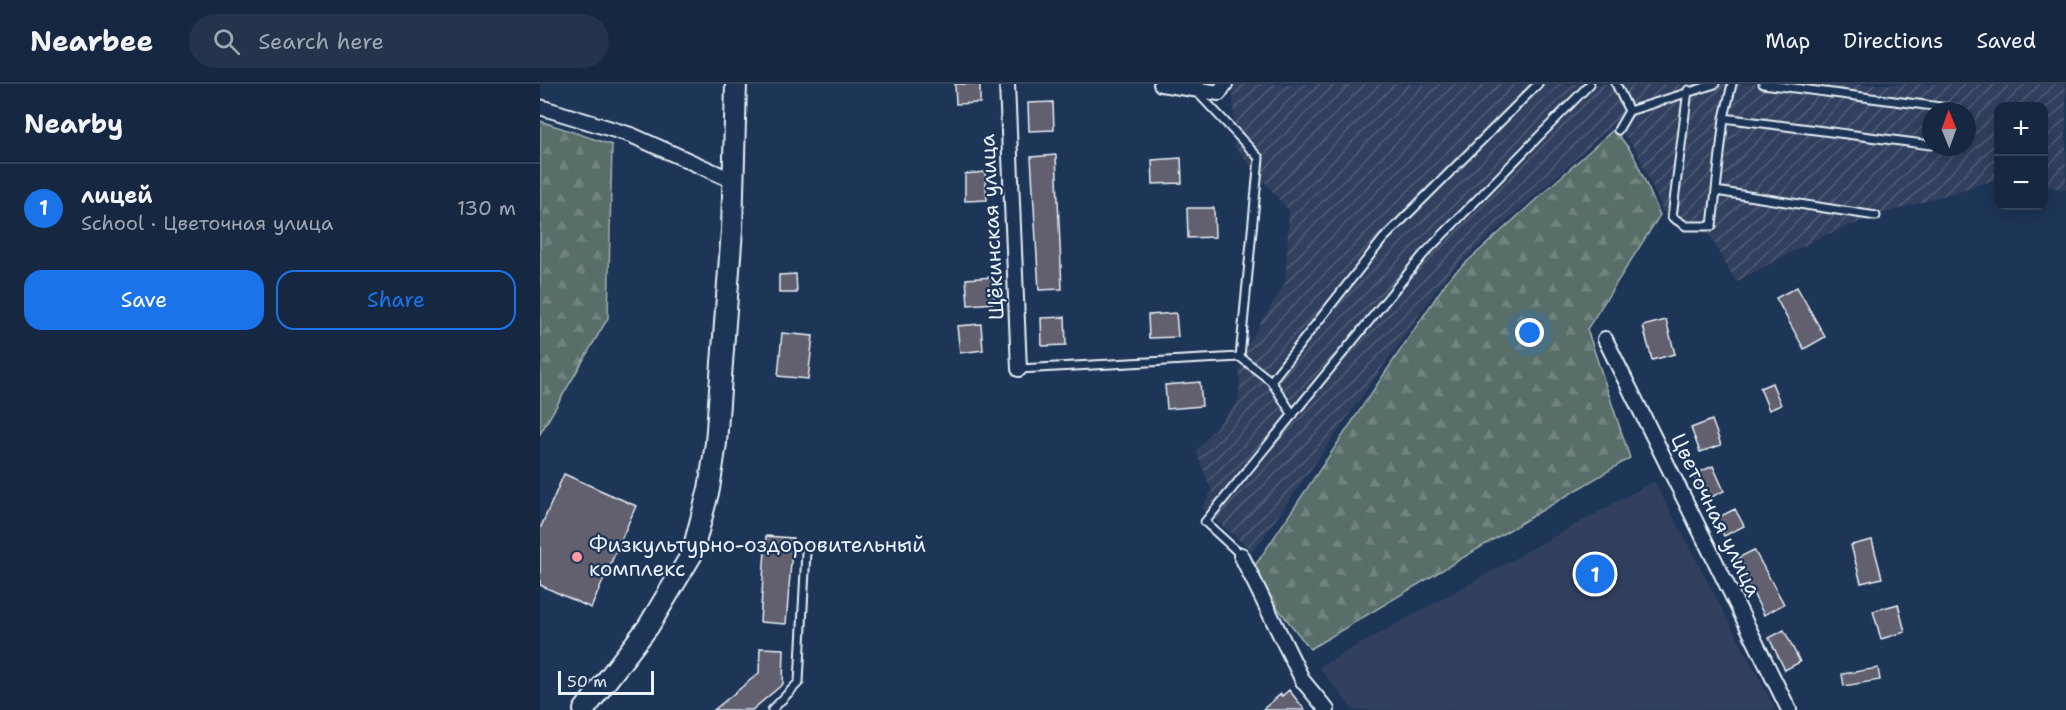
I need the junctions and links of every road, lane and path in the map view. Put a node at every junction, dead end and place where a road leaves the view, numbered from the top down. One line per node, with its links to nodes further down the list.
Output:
1 (736, 84): 19 (main road)
2 (1007, 84): 24 (street, Щёкинская улица)
3 (1161, 84): 11 (street)
4 (1225, 84): 11 (street)
5 (1538, 84): 25 (lane)
6 (1590, 84): 26 (lane)
7 (1616, 84): 15 (lane)
8 (1715, 84): 12 (lane)
9 (1732, 84): 16 (lane)
10 (1763, 84): 13 (lane)
11 (1195, 89): 23 (lane)
12 (1688, 90): 15 (lane); 20 (lane)
13 (1922, 105)
14 (540, 107): 19 (street)
15 (1629, 111): 17 (lane)
16 (1724, 118): 18 (lane); 20 (lane)
17 (1618, 130)
18 (1922, 144)
19 (734, 181): 29 (main road)
20 (1716, 191): 21 (lane)
21 (1876, 216)
22 (1605, 339): 32 (street, Цветочная улица)
23 (1239, 357): 24 (lane); 25 (lane)
24 (1019, 369)
25 (1271, 381): 26 (lane)
26 (1293, 415): 28 (lane)
27 (806, 552): 30 (lane)
28 (1241, 555): 31 (street)
29 (584, 710)
30 (772, 710)
31 (1327, 710)
32 (1789, 710)

